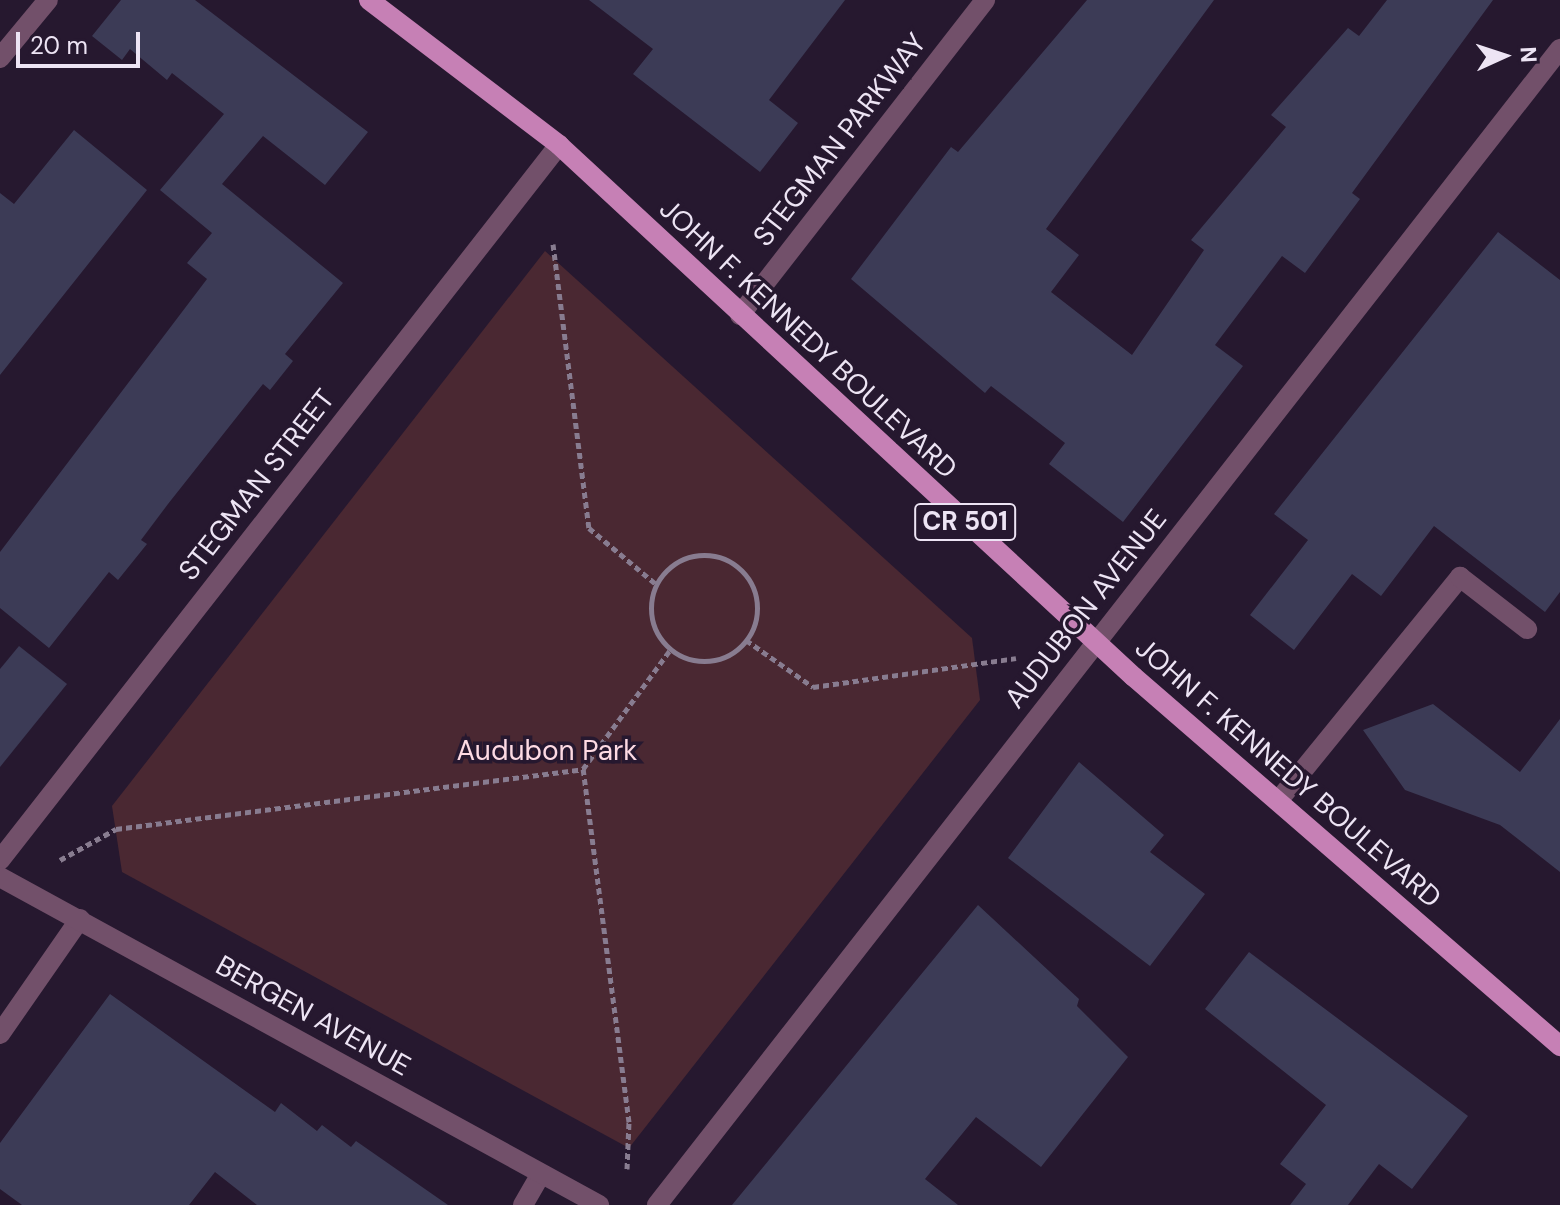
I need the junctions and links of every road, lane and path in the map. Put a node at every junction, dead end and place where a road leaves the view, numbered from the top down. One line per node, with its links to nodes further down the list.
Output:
1 (48, 0): 5 (street)
2 (985, 0): 8 (street, STEGMAN PARKWAY)
3 (372, 1): 6 (main road, JOHN F. KENNEDY BOULEVARD / CR 501)
4 (1560, 49): 12 (street, AUDUBON AVENUE)
5 (0, 58)
6 (559, 145): 8 (main road, JOHN F. KENNEDY BOULEVARD / CR 501); 17 (street, STEGMAN STREET)
7 (553, 244): 9 (path)
8 (740, 315): 12 (main road, JOHN F. KENNEDY BOULEVARD / CR 501)
9 (656, 584): 11 (path); 13 (path)
10 (1527, 629): 16 (street)
11 (746, 640): 13 (path); 14 (path)
12 (1097, 643): 16 (main road, JOHN F. KENNEDY BOULEVARD / CR 501); 27 (street, AUDUBON AVENUE)
13 (670, 650): 15 (path)
14 (1016, 658)
15 (583, 769): 18 (path); 23 (path)
16 (1278, 801): 22 (main road, JOHN F. KENNEDY BOULEVARD / CR 501)
17 (0, 860)
18 (60, 860)
19 (0, 877): 20 (street, BERGEN AVENUE)
20 (80, 919): 21 (street); 24 (street, BERGEN AVENUE)
21 (0, 1034)
22 (1560, 1046)
23 (627, 1169)
24 (540, 1175): 25 (street); 26 (street, BERGEN AVENUE)
25 (523, 1205)
26 (599, 1205)
27 (657, 1205)

